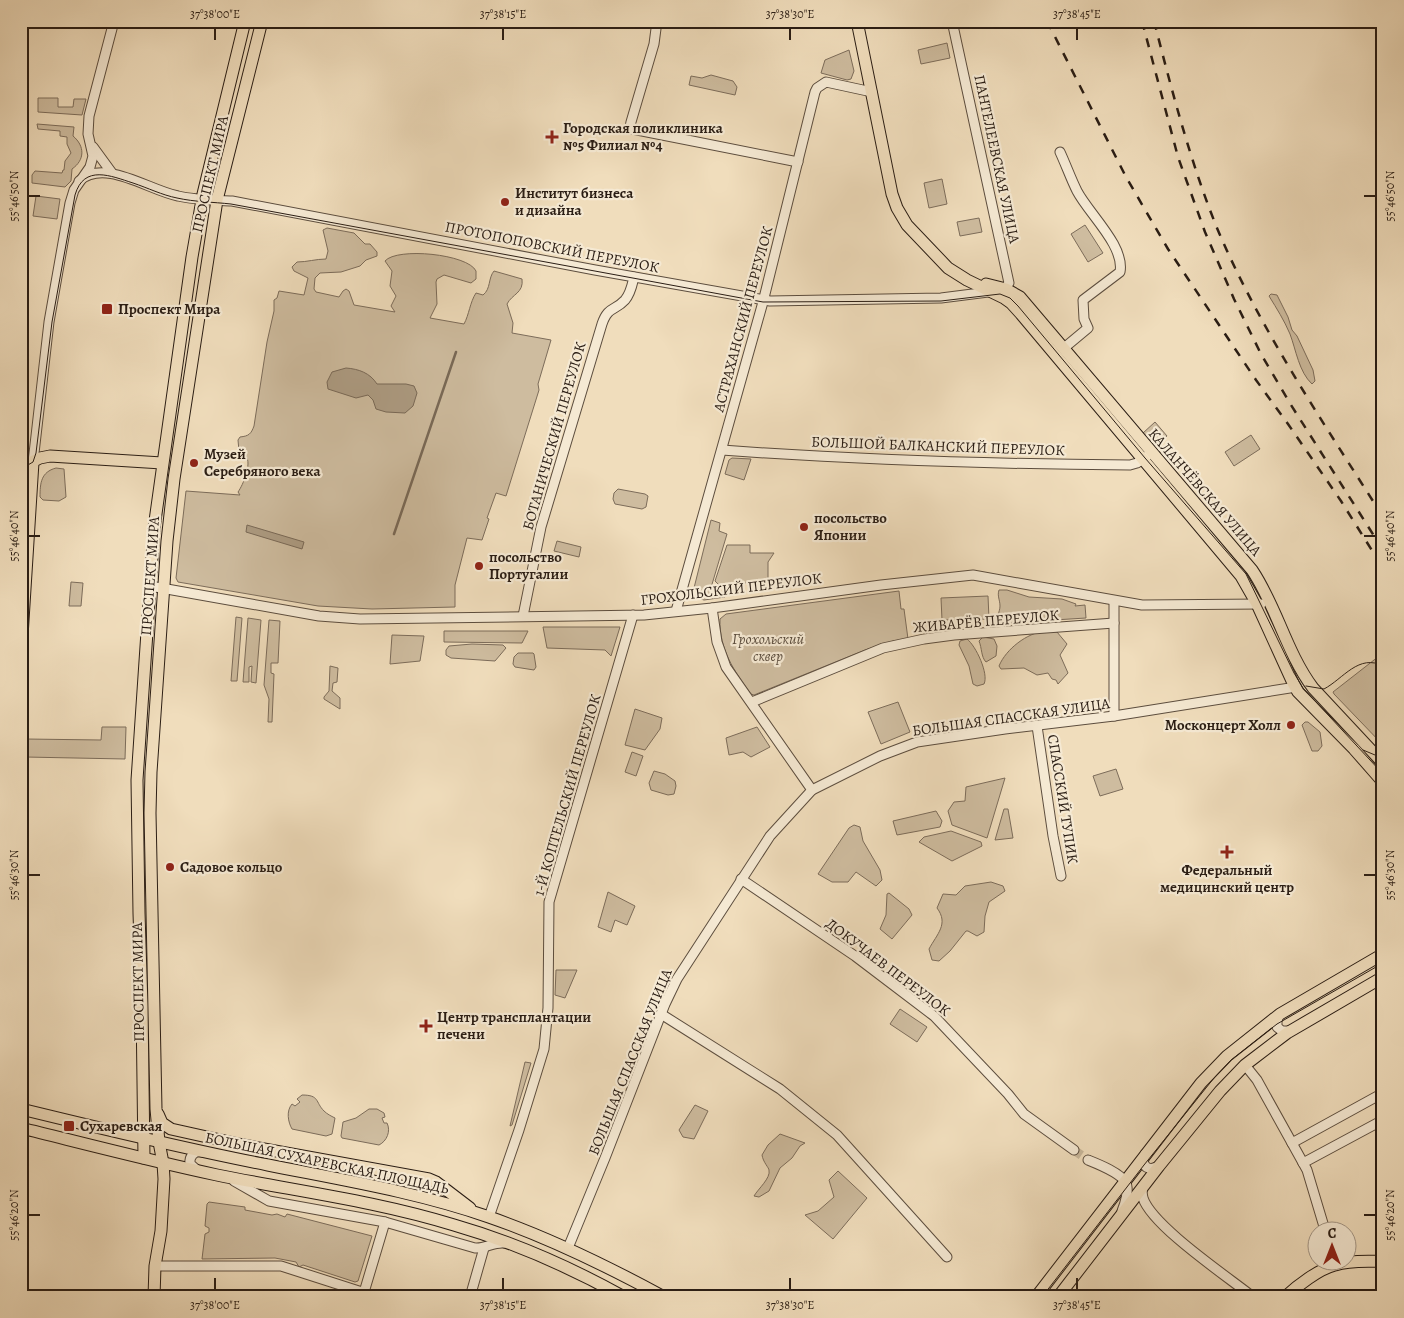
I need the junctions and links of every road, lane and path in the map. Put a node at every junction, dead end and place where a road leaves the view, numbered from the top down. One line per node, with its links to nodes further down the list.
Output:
1 (114, 21): 8 (street)
2 (245, 21): 13 (main road, ПРОСПЕКТ МИРА)
3 (262, 21): 14 (main road, ПРОСПЕКТ МИРА)
4 (657, 21): 10 (street)
5 (857, 21): 7 (main road)
6 (952, 21): 17 (street, ПАНТЕЛЕЕВСКАЯ УЛИЦА)
7 (872, 92): 10 (street, АСТРАХАНСКИЙ ПЕРЕУЛОК); 16 (main road)
8 (91, 144): 11 (street); 12 (street)
9 (1060, 152): 20 (street)
10 (798, 162): 19 (street, АСТРАХАНСКИЙ ПЕРЕУЛОК)
11 (112, 173): 12 (street); 13 (street, ПРОТОПОПОВСКИЙ ПЕРЕУЛОК)
12 (79, 182): 24 (street)
13 (202, 199): 14 (street, ПРОТОПОПОВСКИЙ ПЕРЕУЛОК); 25 (main road, ПРОСПЕКТ МИРА)
14 (217, 200): 15 (street, ПРОТОПОПОВСКИЙ ПЕРЕУЛОК); 29 (main road, ПРОСПЕКТ МИРА)
15 (634, 277): 19 (street, ПРОТОПОПОВСКИЙ ПЕРЕУЛОК); 36 (street, БОТАНИЧЕСКИЙ ПЕРЕУЛОК)
16 (967, 280): 17 (main road, КАЛАНЧЁВСКАЯ УЛИЦА); 18 (main road, КАЛАНЧЁВСКАЯ УЛИЦА)
17 (1006, 289): 18 (street); 20 (main road, КАЛАНЧЁВСКАЯ УЛИЦА)
18 (992, 292): 19 (street, ПРОТОПОПОВСКИЙ ПЕРЕУЛОК); 23 (main road, КАЛАНЧЁВСКАЯ УЛИЦА)
19 (764, 300): 21 (street, АСТРАХАНСКИЙ ПЕРЕУЛОК)
20 (1064, 348): 23 (main road, КАЛАНЧЁВСКАЯ УЛИЦА)
21 (722, 450): 23 (street, БОЛЬШОЙ БАЛКАНСКИЙ ПЕРЕУЛОК); 34 (street, АСТРАХАНСКИЙ ПЕРЕУЛОК)
22 (66, 457): 24 (main road); 25 (main road); 27 (main road)
23 (1146, 457): 31 (main road, КАЛАНЧЁВСКАЯ УЛИЦА); 32 (main road, КАЛАНЧЁВСКАЯ УЛИЦА)
24 (33, 462): 26 (main road); 27 (main road)
25 (162, 463): 28 (main road, ПРОСПЕКТ МИРА)
26 (21, 467)
27 (31, 484): 38 (main road)
28 (150, 586): 29 (street, ГРОХОЛЬСКИЙ ПЕРЕУЛОК); 61 (main road, ПРОСПЕКТ МИРА)
29 (164, 588): 36 (street, ГРОХОЛЬСКИЙ ПЕРЕУЛОК); 57 (main road, ПРОСПЕКТ МИРА)
30 (1114, 601): 32 (street, ГРОХОЛЬСКИЙ ПЕРЕУЛОК); 33 (street, ГРОХОЛЬСКИЙ ПЕРЕУЛОК); 37 (street)
31 (1270, 603): 32 (street, ГРОХОЛЬСКИЙ ПЕРЕУЛОК); 43 (main road, КАЛАНЧЁВСКАЯ УЛИЦА)
32 (1257, 604): 39 (main road, КАЛАНЧЁВСКАЯ УЛИЦА)
33 (712, 608): 34 (street, ГРОХОЛЬСКИЙ ПЕРЕУЛОК); 40 (street)
34 (676, 612): 35 (street, ГРОХОЛЬСКИЙ ПЕРЕУЛОК)
35 (633, 614): 36 (street, ГРОХОЛЬСКИЙ ПЕРЕУЛОК); 79 (street, 1-Й КОПТЕЛЬСКИЙ ПЕРЕУЛОК)
36 (523, 616)
37 (1114, 623): 40 (street, ЖИВАРЁВ ПЕРЕУЛОК); 41 (street)
38 (21, 652)
39 (1296, 687): 41 (street, БОЛЬШАЯ СПАССКАЯ УЛИЦА); 44 (main road, КАЛАНЧЁВСКАЯ УЛИЦА)
40 (752, 702): 45 (street)
41 (1114, 716): 42 (street, БОЛЬШАЯ СПАССКАЯ УЛИЦА)
42 (1037, 726): 45 (street, БОЛЬШАЯ СПАССКАЯ УЛИЦА); 46 (street, СПАССКИЙ ТУПИК)
43 (1383, 763)
44 (1383, 782)
45 (812, 790): 47 (street, БОЛЬШАЯ СПАССКАЯ УЛИЦА)
46 (1061, 876)
47 (740, 879): 50 (street, БОЛЬШАЯ СПАССКАЯ УЛИЦА); 64 (street, ДОКУЧАЕВ ПЕРЕУЛОК)
48 (1383, 954): 51 (main road)
49 (1383, 977): 52 (main road)
50 (661, 1014): 84 (street, БОЛЬШАЯ СПАССКАЯ УЛИЦА); 85 (street)
51 (1280, 1014): 52 (street); 53 (main road)
52 (1290, 1031): 54 (main road)
53 (1227, 1056): 54 (street); 67 (main road)
54 (1243, 1067): 63 (street); 72 (main road)
55 (1383, 1093): 63 (street)
56 (21, 1108): 60 (main road, БОЛЬШАЯ СУХАРЕВСКАЯ ПЛОЩАДЬ)
57 (156, 1109): 62 (main road, ПРОСПЕКТ МИРА); 77 (main road)
58 (1383, 1120): 71 (street)
59 (21, 1128): 65 (main road, БОЛЬШАЯ СУХАРЕВСКАЯ ПЛОЩАДЬ)
60 (120, 1132): 61 (main road, БОЛЬШАЯ СУХАРЕВСКАЯ ПЛОЩАДЬ); 65 (main road)
61 (144, 1138): 62 (main road, БОЛЬШАЯ СУХАРЕВСКАЯ ПЛОЩАДЬ); 68 (main road, ПРОСПЕКТ МИРА)
62 (159, 1142): 66 (main road, БОЛЬШАЯ СУХАРЕВСКАЯ ПЛОЩАДЬ); 70 (main road, ПРОСПЕКТ МИРА)
63 (1292, 1143): 71 (street)
64 (1074, 1150)
65 (115, 1151): 68 (main road, БОЛЬШАЯ СУХАРЕВСКАЯ ПЛОЩАДЬ)
66 (202, 1152): 73 (street); 77 (main road, БОЛЬШАЯ СУХАРЕВСКАЯ ПЛОЩАДЬ)
67 (1145, 1154): 72 (street); 75 (main road)
68 (144, 1158): 70 (main road, БОЛЬШАЯ СУХАРЕВСКАЯ ПЛОЩАДЬ)
69 (1088, 1160): 75 (street)
70 (163, 1163): 73 (main road, БОЛЬШАЯ СУХАРЕВСКАЯ ПЛОЩАДЬ); 88 (main road, ПРОСПЕКТ МИРА)
71 (1304, 1163): 80 (street)
72 (1159, 1166): 76 (main road)
73 (197, 1171): 74 (main road, БОЛЬШАЯ СУХАРЕВСКАЯ ПЛОЩАДЬ)
74 (217, 1175): 81 (street); 82 (main road, БОЛЬШАЯ СУХАРЕВСКАЯ ПЛОЩАДЬ)
75 (1124, 1180): 78 (street); 94 (main road)
76 (1143, 1186): 78 (main road); 96 (street)
77 (475, 1212): 79 (main road, БОЛЬШАЯ СУХАРЕВСКАЯ ПЛОЩАДЬ)
78 (1121, 1214): 95 (main road)
79 (489, 1217): 84 (main road, БОЛЬШАЯ СУХАРЕВСКАЯ ПЛОЩАДЬ)
80 (1321, 1220)
81 (385, 1222): 83 (street); 88 (street)
82 (509, 1243): 83 (street); 92 (main road, БОЛЬШАЯ СУХАРЕВСКАЯ ПЛОЩАДЬ)
83 (484, 1248): 91 (street)
84 (568, 1248): 93 (main road, БОЛЬШАЯ СУХАРЕВСКАЯ ПЛОЩАДЬ)
85 (947, 1257)
86 (1383, 1261): 87 (main road)
87 (1356, 1262)
88 (155, 1266): 90 (main road, ПРОСПЕКТ МИРА)
89 (1322, 1270): 97 (main road)
90 (154, 1297)
91 (470, 1297)
92 (624, 1297)
93 (664, 1297)
94 (1036, 1297)
95 (1058, 1297)
96 (1253, 1297)
97 (1285, 1297)

